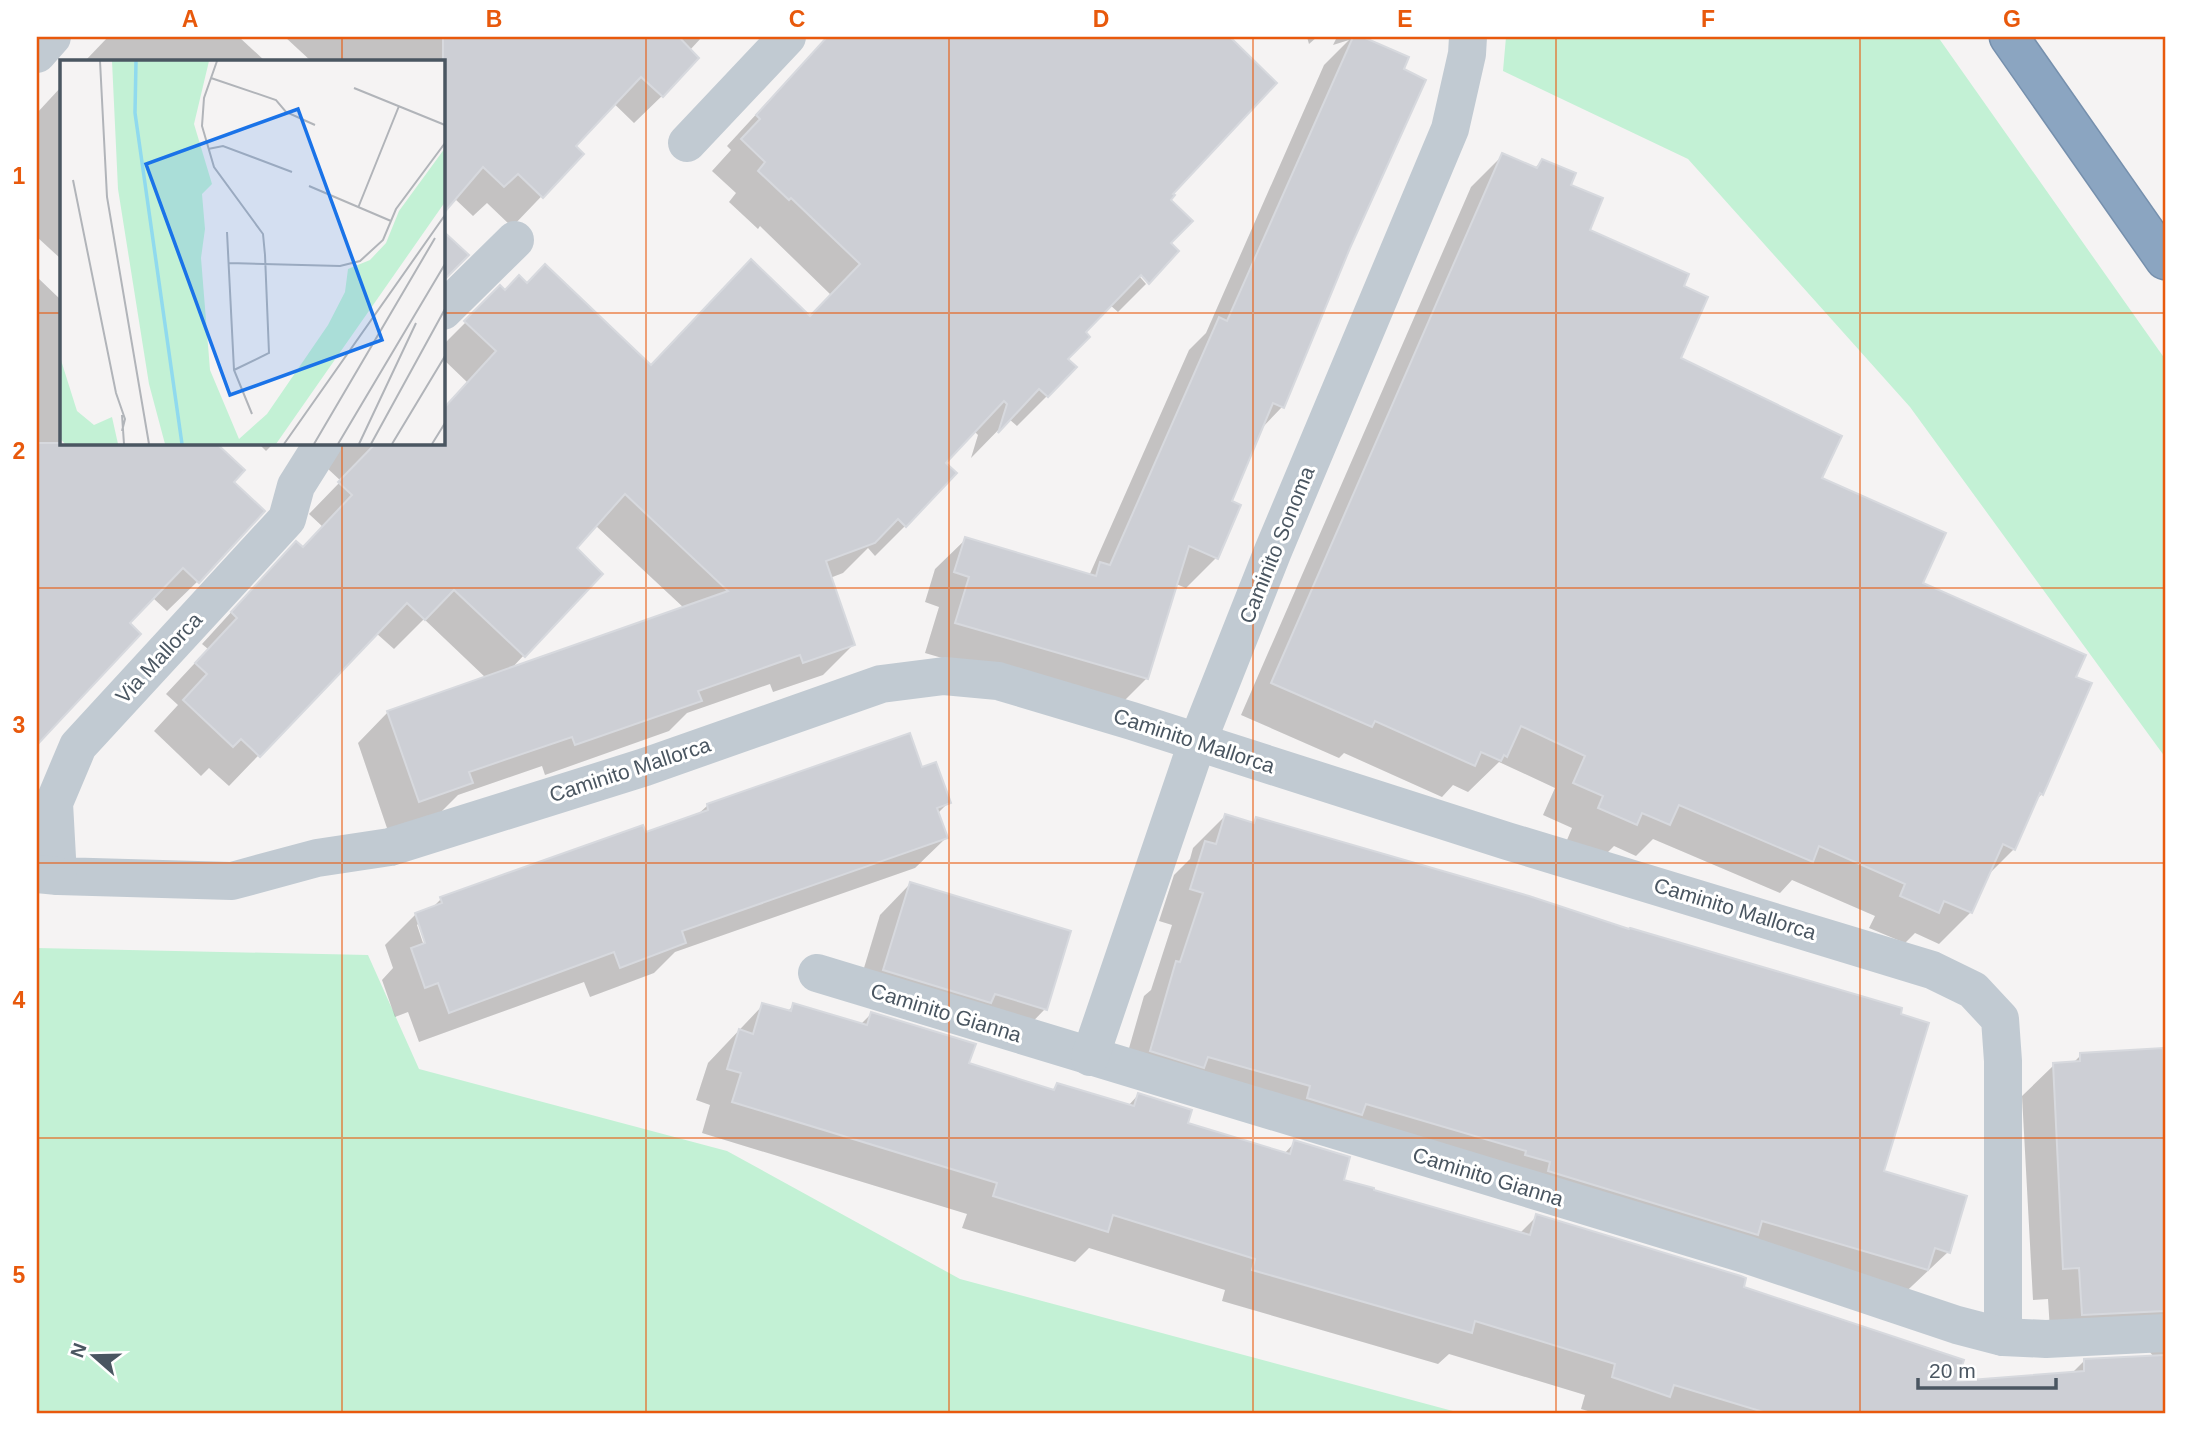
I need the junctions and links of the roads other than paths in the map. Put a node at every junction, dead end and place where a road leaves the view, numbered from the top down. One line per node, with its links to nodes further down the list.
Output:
1 (52, 37): 5 (street)
2 (787, 37): 6 (street)
3 (1468, 37): 11 (street, Caminito Sonoma)
4 (2009, 37): 8 (highway)
5 (37, 54)
6 (687, 143)
7 (515, 240): 9 (street)
8 (2165, 260)
9 (444, 310)
10 (323, 444): 12 (street, Via Mallorca)
11 (1197, 743): 12 (street, Caminito Mallorca); 14 (street, Caminito Sonoma); 16 (street, Caminito Mallorca)
12 (47, 875)
13 (817, 973): 14 (street, Caminito Gianna)
14 (1090, 1057): 16 (street, Caminito Gianna)
15 (2165, 1334): 16 (street, Caminito Gianna)
16 (2003, 1337)

